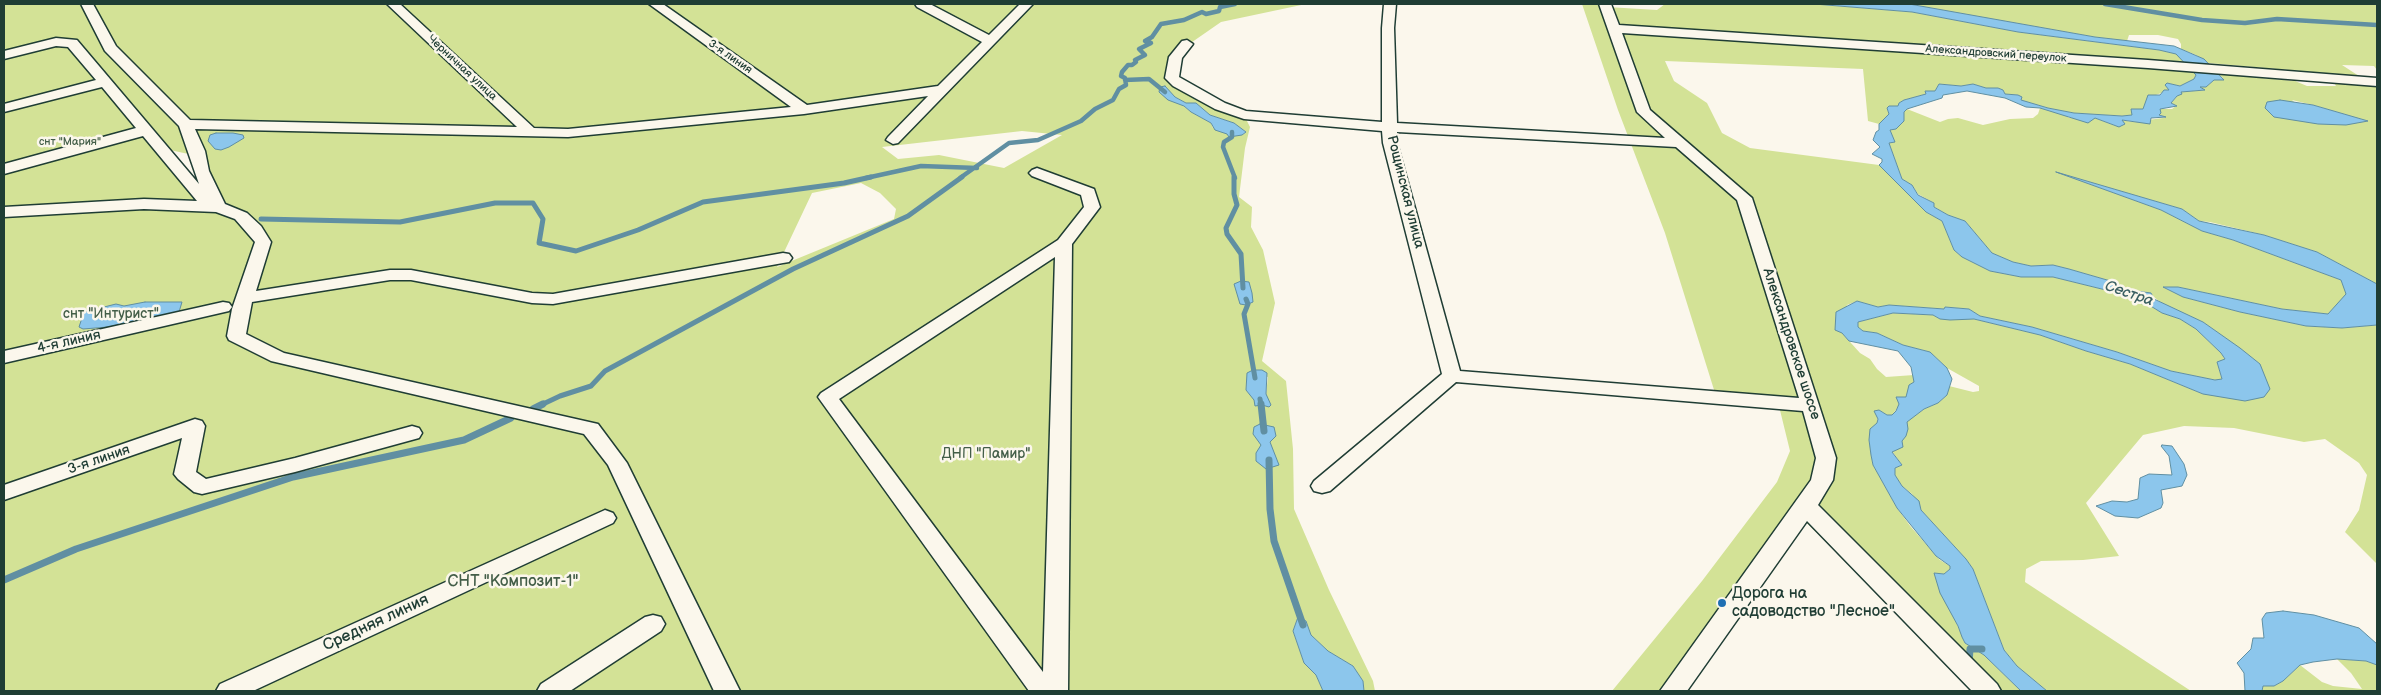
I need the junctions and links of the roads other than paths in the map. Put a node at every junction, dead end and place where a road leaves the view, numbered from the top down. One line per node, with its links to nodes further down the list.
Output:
1 (87, 4): 17 (street)
2 (393, 4): 20 (street, Черничная улица)
3 (655, 4): 16 (street, 3-я линия)
4 (921, 4): 9 (street)
5 (1028, 4): 9 (street)
6 (1390, 4): 18 (street, Рощинская улица)
7 (1605, 4): 8 (street, Александровское шоссе)
8 (1615, 29): 13 (street, Александровский переулок); 22 (street, Александровское шоссе)
9 (991, 41): 14 (street)
10 (1187, 44): 18 (street)
11 (4, 55): 12 (street)
12 (105, 82): 15 (street); 19 (street)
13 (2377, 82)
14 (942, 90): 16 (street); 21 (street)
15 (4, 108)
16 (804, 110): 20 (street)
17 (186, 124): 20 (street); 25 (street)
18 (1390, 127): 22 (street); 32 (street, Рощинская улица)
19 (148, 130): 23 (street); 25 (street)
20 (531, 133)
21 (894, 140)
22 (1679, 143): 33 (street, Александровское шоссе)
23 (4, 169)
24 (1037, 173): 27 (street)
25 (214, 207): 26 (street); 29 (street)
26 (4, 212)
27 (1064, 244): 45 (street); 46 (street)
28 (783, 258): 29 (street)
29 (246, 298): 44 (street)
30 (223, 307): 31 (street, 4-я линия)
31 (4, 357)
32 (1452, 376): 33 (street); 36 (street)
33 (1811, 405): 38 (street, Александровское шоссе)
34 (195, 426): 35 (street); 37 (street, 3-я линия)
35 (412, 433)
36 (1322, 486)
37 (4, 493)
38 (1806, 506): 41 (street); 47 (street, Александровское шоссе)
39 (604, 518): 42 (street, Средняя линия)
40 (653, 624): 43 (street)
41 (1976, 679)
42 (229, 691)
43 (550, 691)
44 (727, 691)
45 (1043, 691)
46 (1055, 691)
47 (1673, 691)

